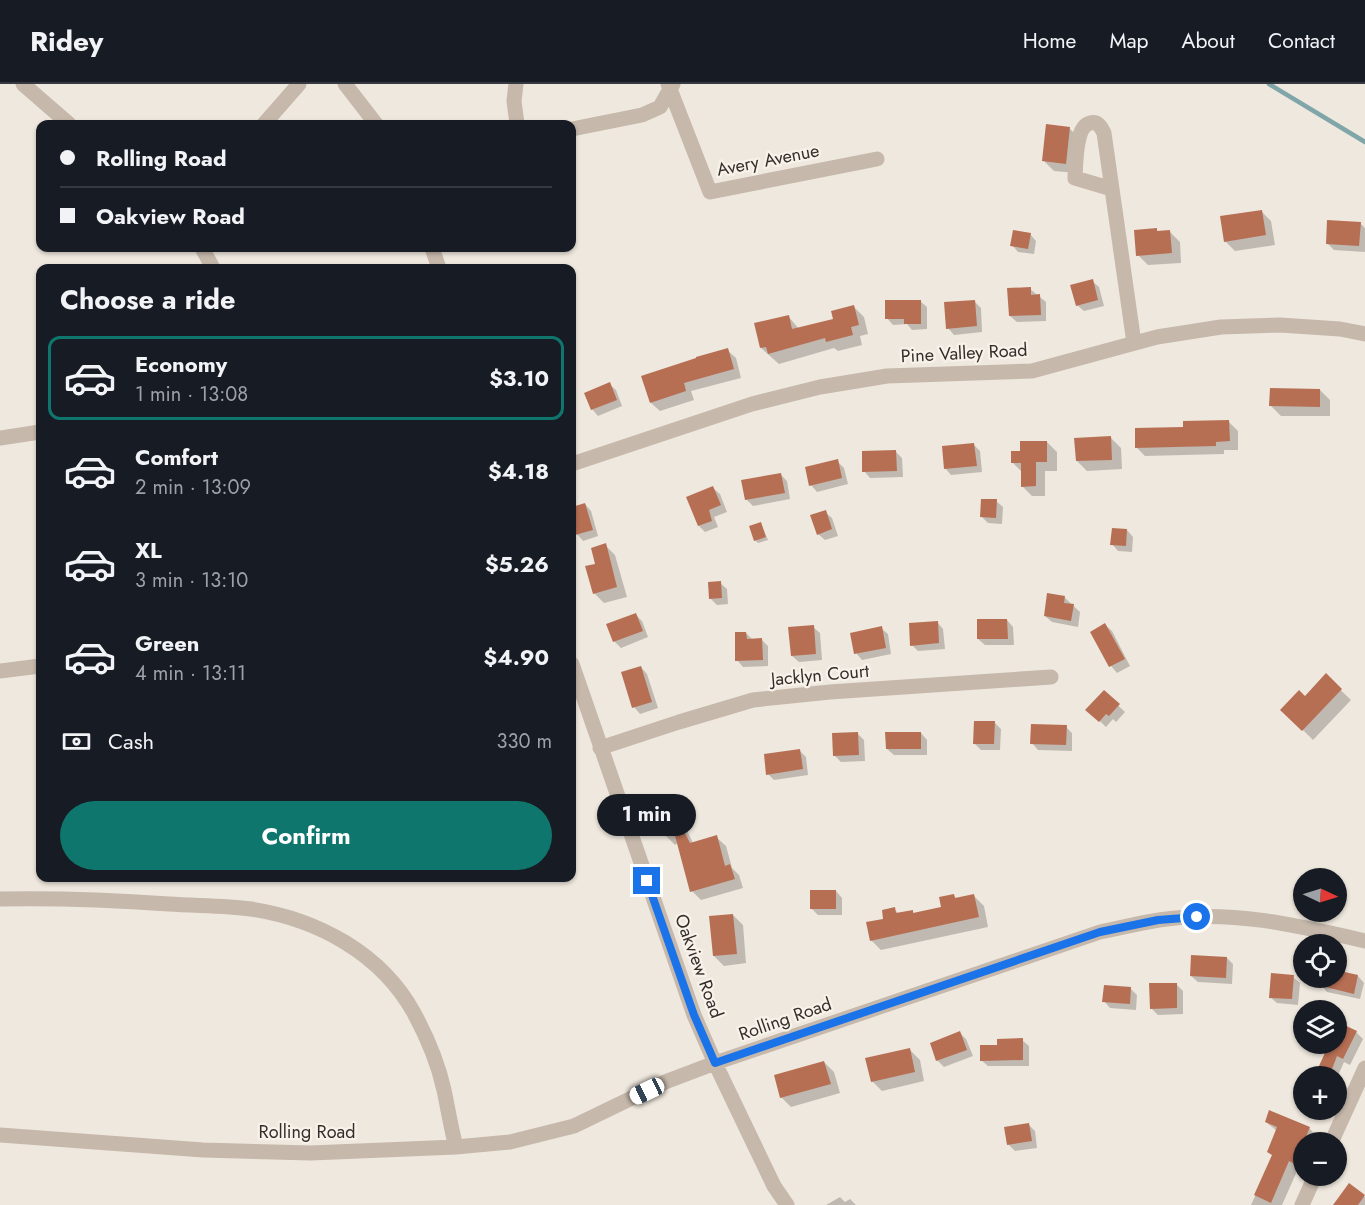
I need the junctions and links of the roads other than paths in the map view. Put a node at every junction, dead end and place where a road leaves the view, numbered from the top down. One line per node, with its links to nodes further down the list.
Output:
1 (23, 84): 6 (street)
2 (299, 84): 7 (street)
3 (345, 84): 8 (street)
4 (516, 84): 9 (street)
5 (670, 85): 10 (street); 11 (street, Avery Avenue)
6 (64, 120)
7 (268, 120)
8 (373, 120)
9 (516, 120)
10 (576, 128)
11 (877, 159)
12 (1112, 189): 14 (street)
13 (1365, 334): 14 (street, Pine Valley Road)
14 (1134, 343): 17 (street, Pine Valley Road)
15 (36, 433): 16 (street)
16 (0, 438)
17 (576, 463)
18 (36, 666): 19 (street)
19 (0, 671)
20 (576, 676): 22 (street, Oakview Road)
21 (1051, 677): 22 (street, Jacklyn Court)
22 (600, 748): 25 (street, Oakview Road)
23 (0, 899): 29 (street)
24 (1365, 941): 25 (street, Rolling Road)
25 (715, 1063): 29 (street, Rolling Road); 31 (street, Oakview Road)
26 (1365, 1068): 27 (street)
27 (1335, 1132)
28 (0, 1136): 29 (street, Rolling Road)
29 (456, 1148)
30 (1311, 1186): 32 (street)
31 (787, 1205)
32 (1302, 1205)

